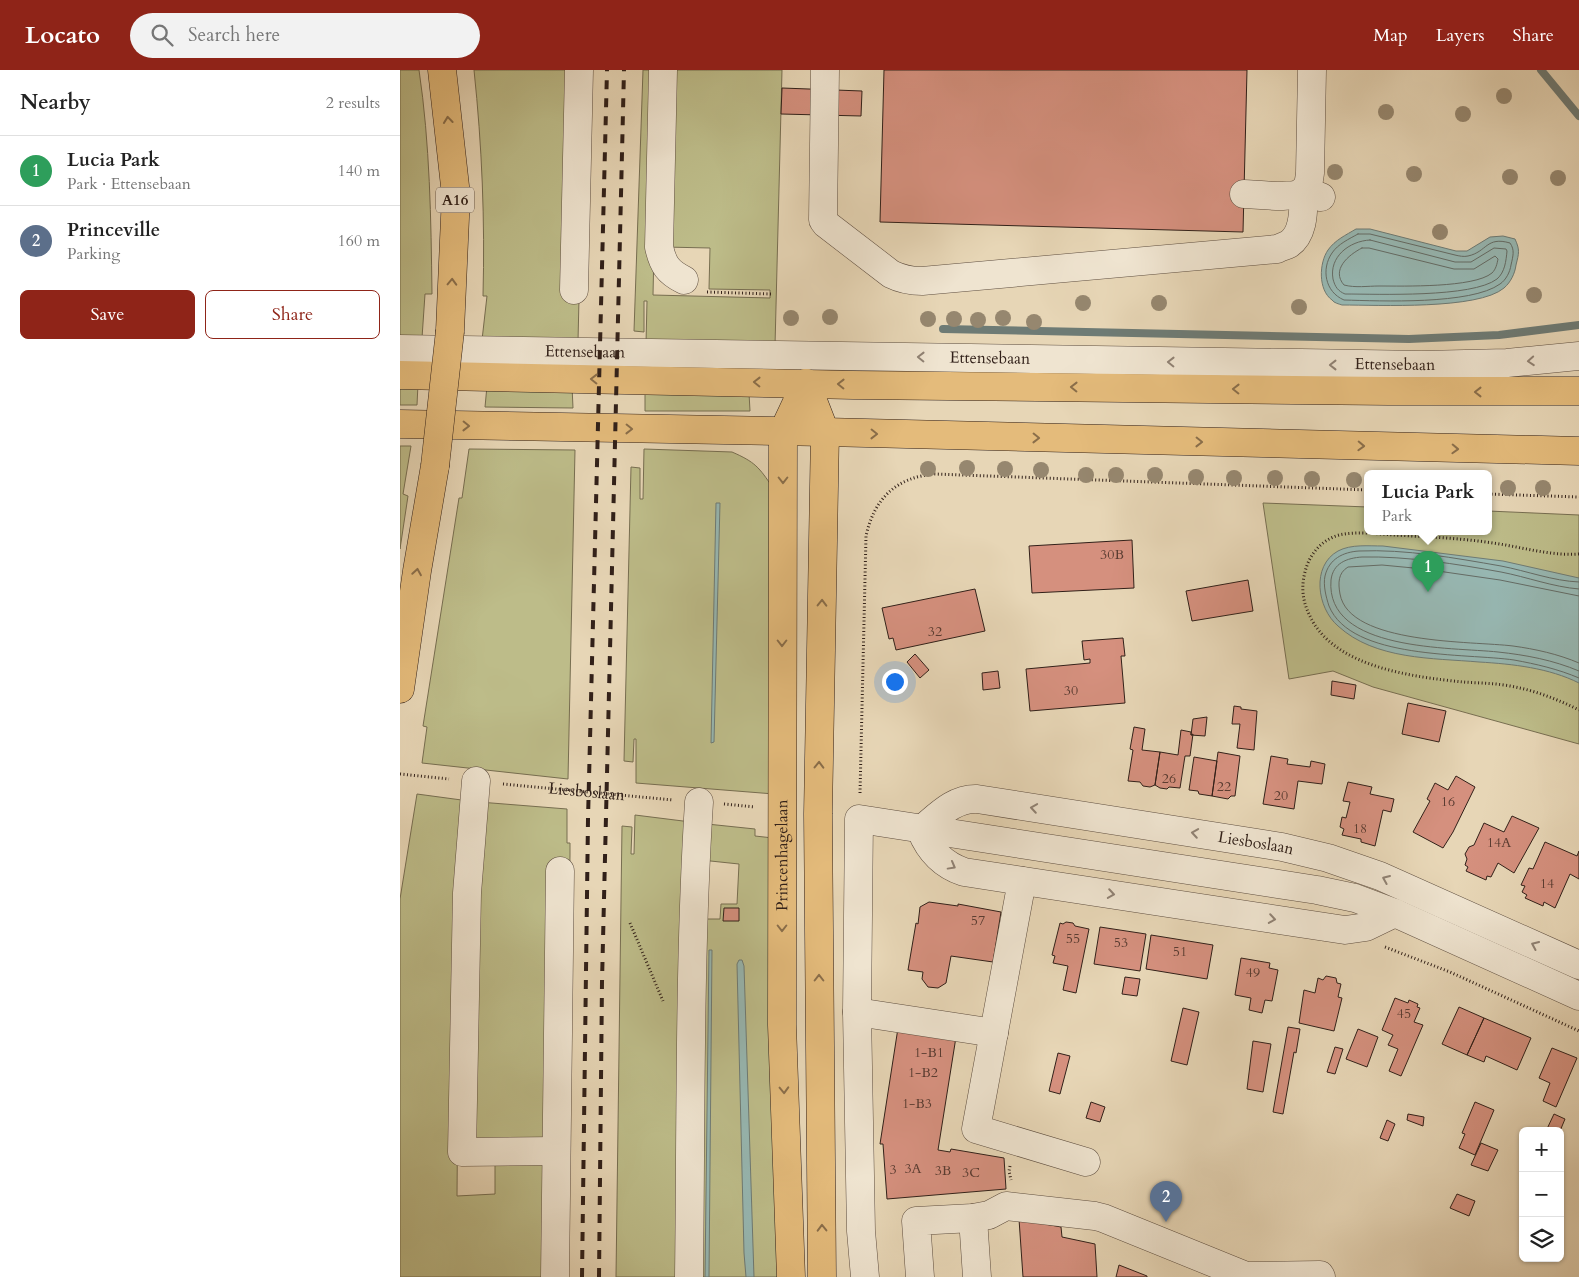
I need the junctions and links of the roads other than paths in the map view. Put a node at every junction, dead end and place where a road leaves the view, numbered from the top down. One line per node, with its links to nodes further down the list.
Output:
1 (442, 70): 19 (main road, A16, one-way to 1, bridge)
2 (579, 70): 9 (street)
3 (663, 70): 8 (street)
4 (825, 70): 7 (street)
5 (1316, 71): 7 (street)
6 (1244, 194): 7 (street)
7 (1312, 194)
8 (684, 280)
9 (574, 290)
10 (400, 349): 11 (street, Ettensebaan, one-way to 10)
11 (1579, 356)
12 (400, 375): 13 (main road, Ettensebaan, one-way to 12)
13 (806, 383): 14 (main road, Ettensebaan, one-way to 13); 16 (main road); 17 (main road)
14 (1579, 391)
15 (400, 424): 16 (main road, one-way to 16)
16 (783, 432): 17 (main road); 35 (main road, Princenhagelaan, one-way to 35)
17 (825, 432): 18 (main road, one-way to 18); 36 (main road, one-way to 17)
18 (1579, 451)
19 (400, 689)
20 (476, 781): 30 (street)
21 (699, 802): 34 (street)
22 (922, 830): 24 (street, one-way to 24); 25 (street); 26 (street, Liesboslaan, one-way to 22); 28 (street)
23 (560, 872): 30 (street)
24 (1022, 881): 25 (street, one-way to 25); 29 (street)
25 (1396, 913): 27 (street)
26 (1579, 965)
27 (1579, 996)
28 (857, 1012): 29 (street); 37 (street)
29 (994, 1033): 31 (street)
30 (556, 1151): 33 (street)
31 (1086, 1162)
32 (972, 1218): 38 (street); 39 (street); 40 (street)
33 (555, 1277)
34 (689, 1277)
35 (791, 1277)
36 (822, 1277)
37 (865, 1277)
38 (920, 1277)
39 (977, 1277)
40 (1321, 1277)

